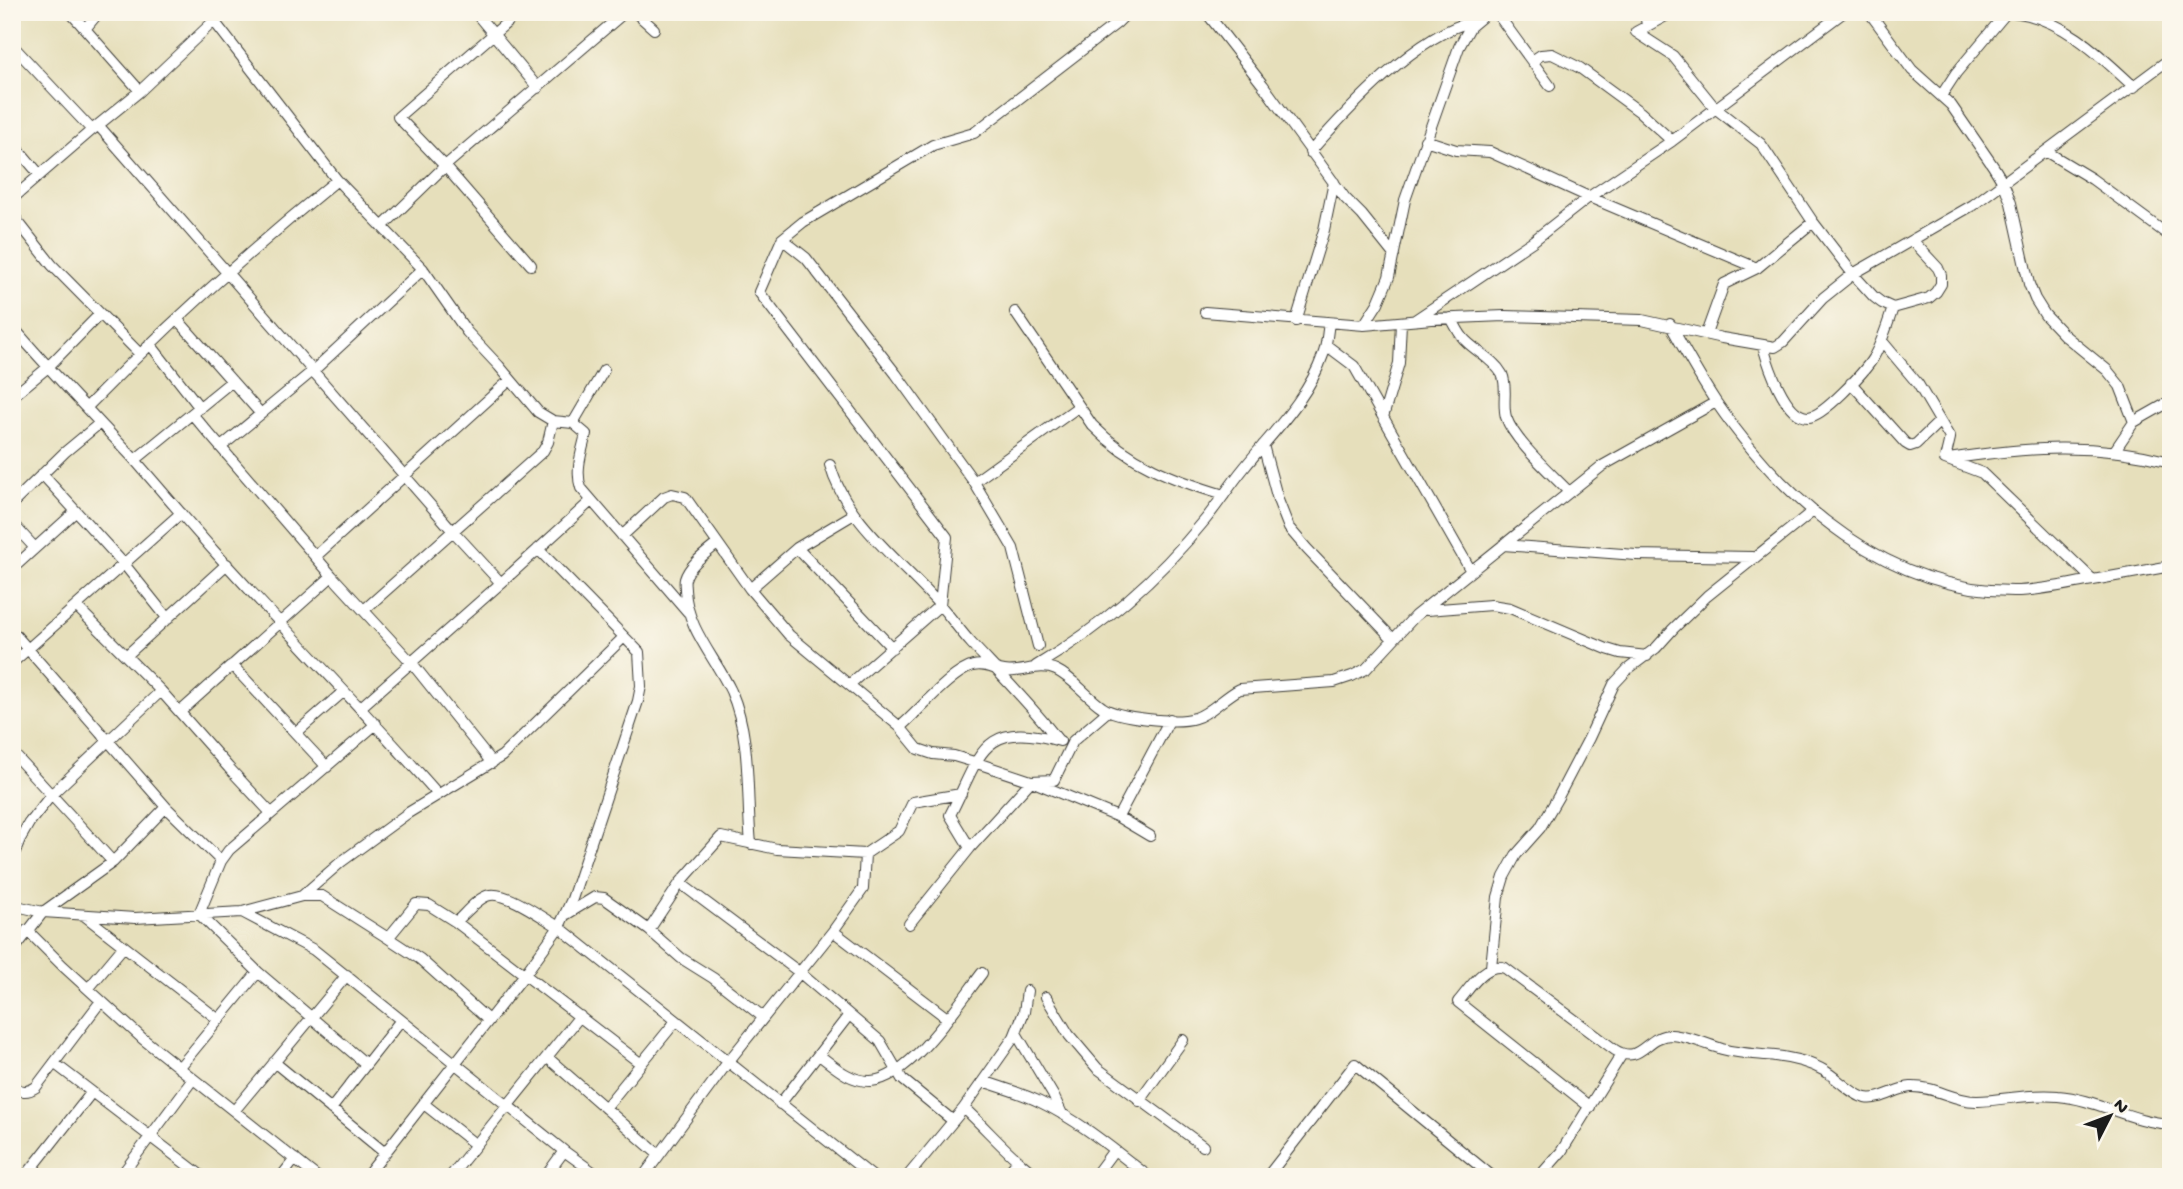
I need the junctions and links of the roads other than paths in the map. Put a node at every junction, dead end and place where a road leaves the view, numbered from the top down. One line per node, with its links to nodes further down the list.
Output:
1 (70, 12): 20 (street)
2 (99, 12): 20 (street)
3 (475, 12): 22 (street)
4 (519, 12): 22 (street)
5 (625, 12): 28 (street)
6 (635, 12): 21 (street)
7 (1128, 12): 49 (street)
8 (1206, 12): 36 (street)
9 (1488, 12): 18 (street)
10 (1496, 12): 25 (street)
11 (1645, 12): 19 (street)
12 (1673, 12): 19 (street)
13 (1844, 12): 31 (street)
14 (1869, 12): 30 (street)
15 (2007, 12): 30 (street)
16 (2013, 12): 27 (street)
17 (211, 16): 29 (street); 40 (street)
18 (1479, 16): 33 (street); 36 (street)
19 (1647, 26): 31 (street)
20 (85, 29): 29 (street)
21 (654, 29)
22 (493, 34): 28 (street); 38 (street)
23 (12, 45): 32 (street)
24 (2171, 58): 27 (street)
25 (1532, 61): 26 (street); 34 (street)
26 (1550, 86)
27 (2134, 87): 37 (street)
28 (538, 88): 38 (street)
29 (140, 91): 32 (street)
30 (1941, 96): 42 (street)
31 (1715, 108): 34 (street); 46 (street)
32 (95, 128): 39 (street); 55 (street)
33 (1425, 140): 43 (street); 51 (street)
34 (1672, 141): 43 (street)
35 (12, 142): 39 (street)
36 (1310, 152): 41 (street)
37 (2047, 152): 42 (street); 48 (street)
38 (445, 166): 47 (street); 52 (street)
39 (40, 174): 44 (street)
40 (337, 180): 47 (street); 55 (street)
41 (1334, 182): 51 (street); 63 (street)
42 (2004, 184): 50 (street); 91 (street)
43 (1589, 197): 53 (street); 64 (street)
44 (12, 200)
45 (12, 214): 60 (street)
46 (1813, 222): 53 (street); 56 (street)
47 (382, 227): 54 (street)
48 (2171, 237)
49 (782, 239): 103 (street); 131 (street)
50 (1912, 240): 56 (street); 57 (street)
51 (1394, 255): 67 (street)
52 (531, 265)
53 (1757, 268): 69 (street)
54 (423, 269): 76 (street); 78 (street)
55 (228, 274): 62 (street); 76 (street)
56 (1853, 274): 57 (street); 73 (street)
57 (1893, 308): 70 (street)
58 (1015, 312): 84 (street)
59 (1205, 312): 63 (street)
60 (100, 314): 74 (street); 75 (street)
61 (1451, 318): 64 (street); 66 (street); 104 (street)
62 (178, 320): 71 (street); 79 (street)
63 (1296, 321): 65 (street)
64 (1406, 322): 67 (street); 88 (street)
65 (1329, 323): 67 (street); 72 (street)
66 (1670, 324): 69 (street); 83 (street)
67 (1364, 325)
68 (12, 326): 75 (street)
69 (1706, 334): 73 (street)
70 (1882, 341): 80 (street); 90 (street)
71 (150, 344): 74 (street); 86 (street)
72 (1326, 345): 88 (street); 94 (street)
73 (1763, 346): 80 (street)
74 (139, 354): 85 (street)
75 (47, 368): 81 (street); 85 (street)
76 (314, 370): 87 (street); 102 (street)
77 (604, 370): 93 (street)
78 (510, 380): 89 (street); 102 (street)
79 (232, 381): 86 (street); 87 (street)
80 (1851, 383): 90 (street)
81 (12, 397)
82 (2171, 401): 91 (street)
83 (1717, 402): 104 (street); 108 (street)
84 (1078, 407): 103 (street); 105 (street)
85 (86, 408): 92 (street)
86 (196, 411): 95 (street); 98 (street)
87 (261, 414): 95 (street)
88 (1382, 417): 126 (street)
89 (553, 421): 93 (street); 113 (street)
90 (1940, 421): 97 (street)
91 (2134, 422): 96 (street)
92 (100, 423): 98 (street); 101 (street)
93 (573, 423): 106 (street)
94 (1264, 445): 105 (street); 140 (street)
95 (221, 447): 120 (street)
96 (2115, 450): 97 (street); 99 (street)
97 (1945, 459): 128 (street)
98 (135, 460): 110 (street)
99 (2171, 462)
100 (830, 465): 111 (street)
101 (42, 474): 107 (street); 109 (street)
102 (404, 475): 113 (street); 120 (street)
103 (974, 482): 141 (street)
104 (1569, 492): 116 (street)
105 (1224, 495): 150 (street)
106 (591, 501): 114 (street); 119 (street)
107 (12, 504)
108 (1813, 511): 121 (street); 128 (street)
109 (75, 512): 117 (street); 122 (street)
110 (181, 513): 122 (street); 123 (street)
111 (854, 514): 118 (street); 131 (street)
112 (12, 523): 117 (street)
113 (452, 530): 129 (street); 133 (street)
114 (622, 536): 115 (street); 135 (street)
115 (717, 544): 130 (street); 135 (street)
116 (1503, 545): 121 (street); 126 (street)
117 (35, 548): 125 (street)
118 (797, 548): 130 (street); 143 (street)
119 (538, 549): 129 (street); 139 (street)
120 (316, 556): 127 (street)
121 (1752, 557): 145 (street)
122 (124, 564): 132 (street); 136 (street)
123 (227, 564): 136 (street); 137 (street)
124 (2171, 566): 128 (street)
125 (12, 569)
126 (1471, 571): 134 (street)
127 (332, 576): 133 (street); 137 (street)
128 (2093, 580)
129 (501, 583): 146 (street)
130 (750, 589): 151 (street)
131 (940, 605): 143 (street); 149 (street)
132 (76, 606): 142 (street); 144 (street)
133 (364, 610): 146 (street)
134 (1425, 610): 140 (street); 145 (street)
135 (688, 612): 178 (street)
136 (168, 619): 144 (street)
137 (280, 622): 148 (street); 153 (street)
138 (12, 631): 142 (street)
139 (623, 638): 166 (street); 191 (street)
140 (1393, 639): 157 (street)
141 (1038, 646)
142 (28, 648): 147 (street); 162 (street)
143 (892, 648): 151 (street)
144 (127, 655): 152 (street)
145 (1648, 656): 201 (street)
146 (411, 662): 154 (street); 166 (street)
147 (12, 663)
148 (232, 665): 156 (street); 160 (street)
149 (994, 667): 150 (street); 159 (street); 161 (street)
150 (1033, 668): 155 (street)
151 (850, 684): 159 (street)
152 (161, 691): 156 (street); 162 (street)
153 (343, 692): 154 (street); 160 (street)
154 (361, 707): 158 (street)
155 (1108, 711): 157 (street); 163 (street)
156 (180, 712): 173 (street)
157 (1170, 719): 174 (street)
158 (376, 724): 167 (street); 169 (street)
159 (900, 727): 165 (street)
160 (296, 733): 167 (street)
161 (1058, 740): 163 (street); 165 (street)
162 (110, 741): 170 (street); 172 (street)
163 (1070, 744): 168 (street)
164 (12, 752): 170 (street)
165 (974, 762): 168 (street); 171 (street)
166 (492, 763): 169 (street)
167 (327, 767): 173 (street)
168 (1031, 780): 174 (street); 179 (street)
169 (438, 793): 185 (street)
170 (52, 794): 177 (street); 183 (street)
171 (961, 794): 179 (street); 180 (street)
172 (166, 807): 182 (street); 183 (street)
173 (271, 813): 182 (street)
174 (1118, 817): 176 (street)
175 (12, 830): 177 (street)
176 (1150, 836)
177 (20, 839): 181 (street)
178 (751, 845): 180 (street); 184 (street)
179 (970, 848): 193 (street)
180 (865, 854): 197 (street)
181 (12, 859)
182 (220, 861): 189 (street)
183 (113, 862): 187 (street)
184 (680, 883): 196 (street); 203 (street)
185 (302, 896): 188 (street); 198 (street)
186 (12, 905): 187 (street)
187 (43, 912): 190 (street); 195 (street)
188 (242, 912): 189 (street); 206 (street)
189 (199, 914): 190 (street); 202 (street)
190 (85, 915): 199 (street)
191 (565, 915): 194 (street); 196 (street)
192 (456, 922): 194 (street); 198 (street); 205 (street)
193 (909, 924)
194 (559, 927): 205 (street); 219 (street)
195 (27, 930): 200 (street); 207 (street)
196 (649, 930): 214 (street)
197 (833, 931): 203 (street); 215 (street)
198 (388, 938): 218 (street)
199 (124, 946): 207 (street); 216 (street)
200 (12, 952)
201 (1491, 967): 222 (street); 241 (street)
202 (258, 972): 213 (street); 216 (street)
203 (799, 972): 211 (street); 214 (street)
204 (982, 973): 215 (street)
205 (525, 974): 212 (street); 218 (street)
206 (347, 975): 213 (street); 217 (street)
207 (88, 989): 210 (street)
208 (1027, 991): 220 (street)
209 (1046, 998): 237 (street)
210 (101, 1001): 227 (street); 231 (street)
211 (849, 1015): 223 (street); 232 (street)
212 (580, 1016): 224 (street); 228 (street)
213 (312, 1017): 225 (street); 229 (street)
214 (762, 1017): 226 (street)
215 (947, 1018): 232 (street)
216 (219, 1020): 231 (street)
217 (401, 1020): 229 (street); 230 (street)
218 (488, 1020): 230 (street)
219 (676, 1021): 226 (street); 228 (street)
220 (1016, 1033): 234 (street); 246 (street)
221 (1183, 1040): 237 (street)
222 (1622, 1054): 241 (street); 248 (street)
223 (819, 1055): 232 (street); 239 (street)
224 (548, 1058): 240 (street); 242 (street)
225 (274, 1062): 244 (street); 245 (street)
226 (727, 1062): 239 (street); 255 (street)
227 (54, 1063): 235 (street); 236 (street)
228 (640, 1063): 242 (street)
229 (366, 1064): 244 (street)
230 (456, 1064): 238 (street); 240 (street)
231 (179, 1068): 233 (street)
232 (897, 1071): 247 (street)
233 (193, 1079): 245 (street); 249 (street)
234 (983, 1081): 243 (street); 246 (street)
235 (12, 1086)
236 (92, 1092): 249 (street); 258 (street)
237 (1139, 1101): 251 (street)
238 (424, 1104): 250 (street); 254 (street)
239 (780, 1104): 268 (street)
240 (509, 1106): 250 (street); 253 (street)
241 (1590, 1107): 276 (street)
242 (605, 1108): 255 (street)
243 (964, 1108): 247 (street); 257 (street)
244 (331, 1109): 254 (street)
245 (234, 1111): 256 (street)
246 (1062, 1114): 252 (street)
247 (953, 1120): 269 (street)
248 (2171, 1124)
249 (151, 1137): 259 (street); 260 (street)
250 (476, 1145): 264 (street)
251 (1203, 1146)
252 (1114, 1150): 272 (street); 273 (street)
253 (564, 1151): 265 (street); 266 (street)
254 (385, 1153): 263 (street)
255 (659, 1155): 267 (street)
256 (295, 1159): 261 (street); 262 (street)
257 (1017, 1162): 270 (street); 271 (street)
258 (25, 1177)
259 (120, 1177)
260 (203, 1177)
261 (281, 1177)
262 (317, 1177)
263 (366, 1177)
264 (450, 1177)
265 (545, 1177)
266 (600, 1177)
267 (643, 1177)
268 (873, 1177)
269 (907, 1177)
270 (1005, 1177)
271 (1038, 1177)
272 (1094, 1177)
273 (1149, 1177)
274 (1267, 1177): 275 (street)
275 (1493, 1177)
276 (1539, 1177)

